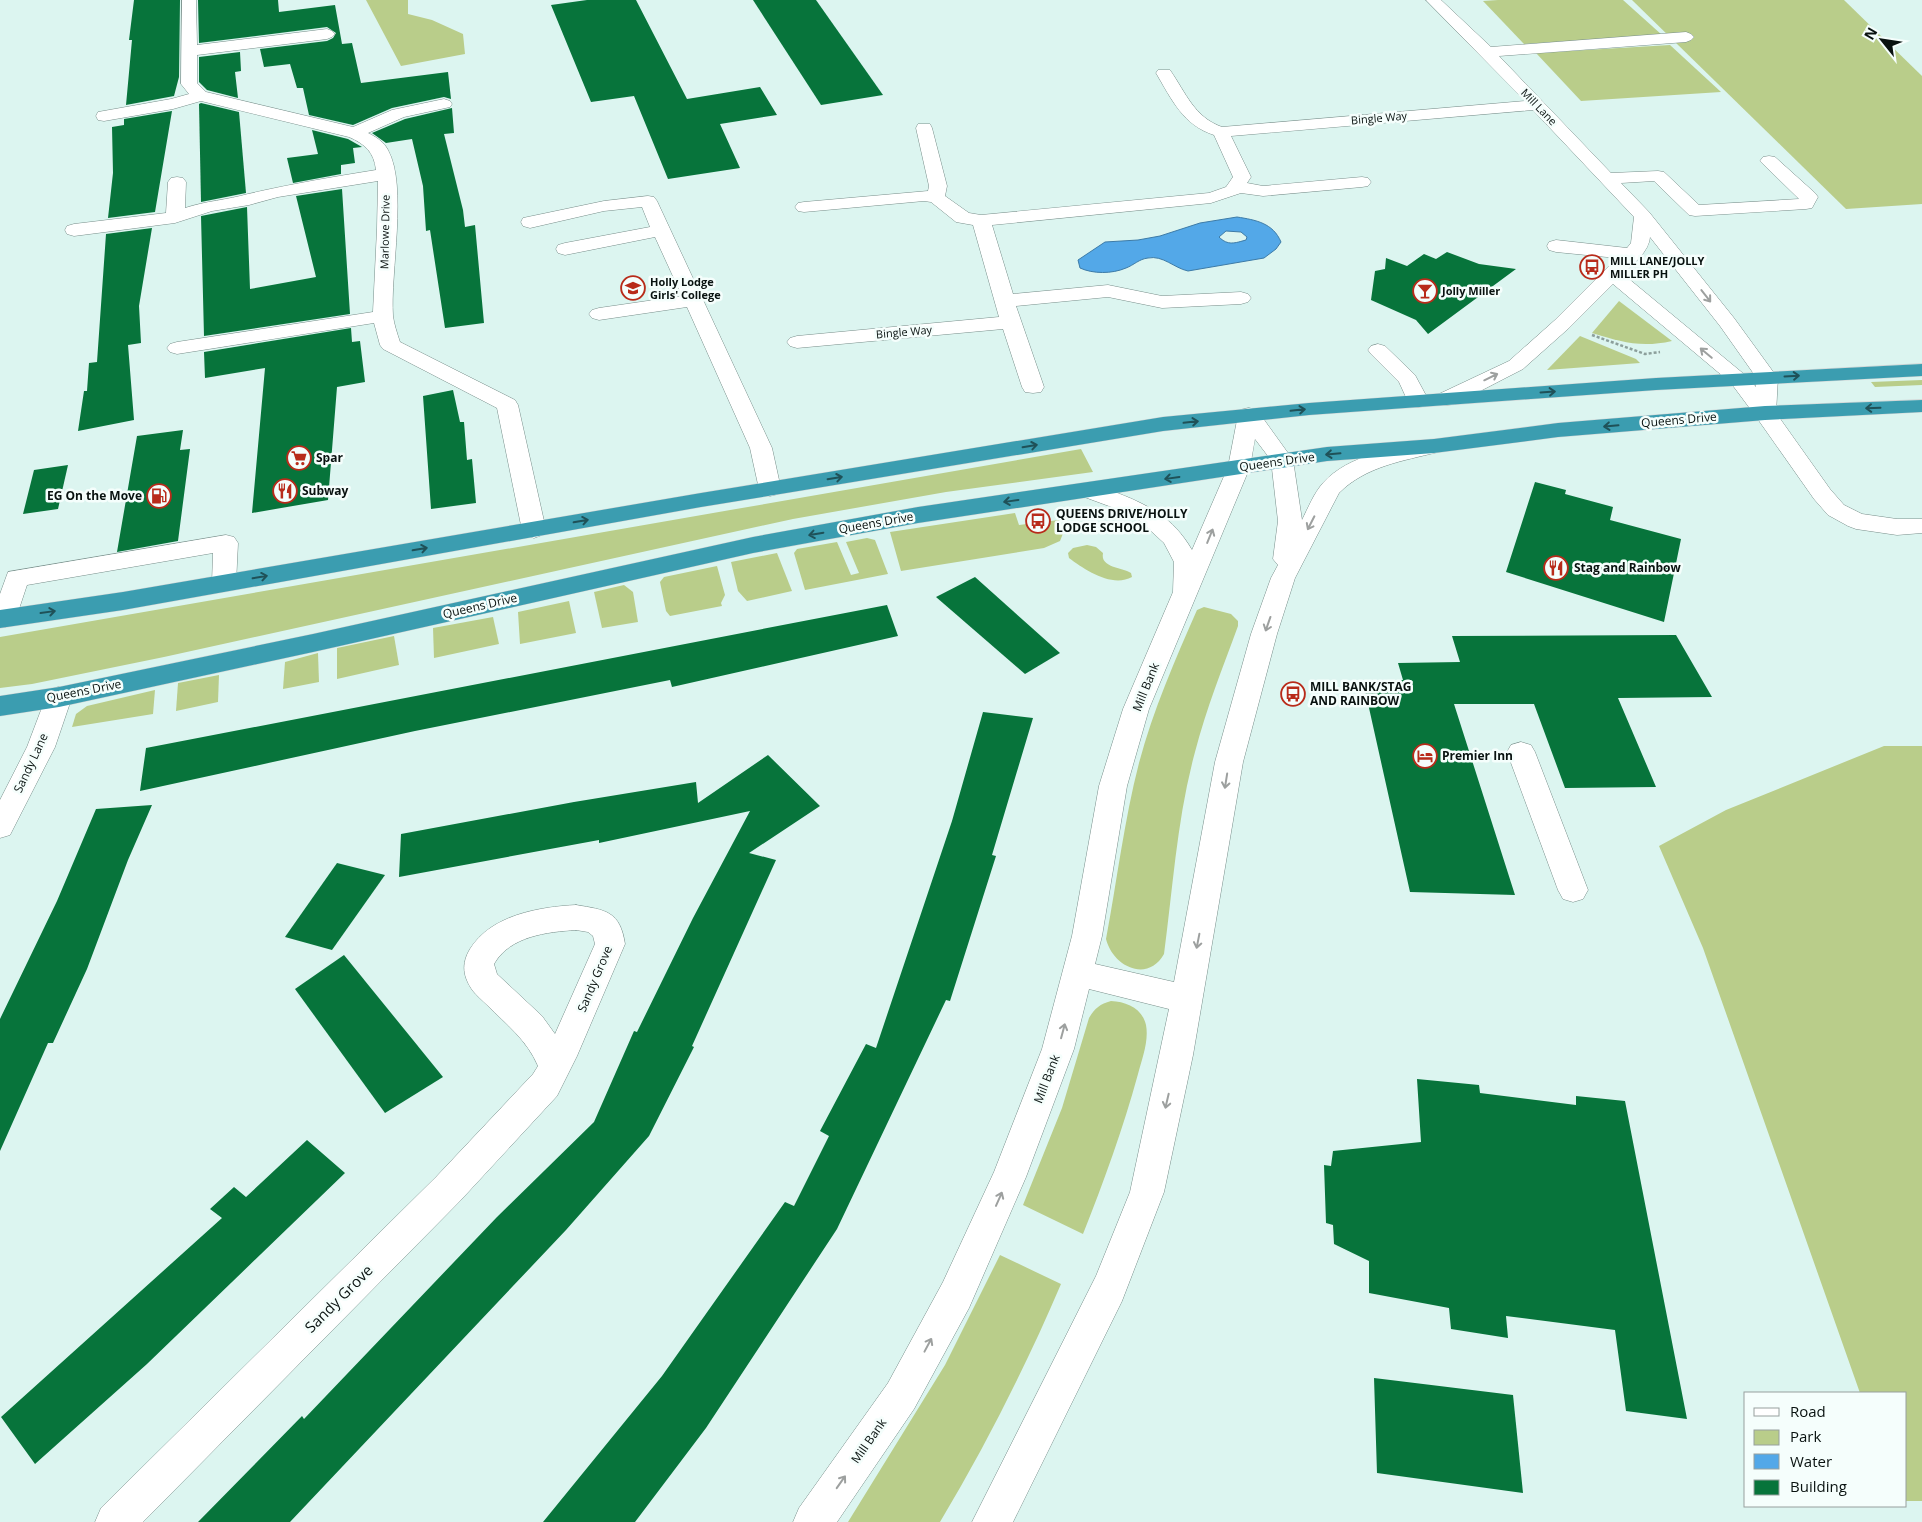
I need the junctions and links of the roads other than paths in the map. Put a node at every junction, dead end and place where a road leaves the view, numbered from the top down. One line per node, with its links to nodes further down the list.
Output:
1 (189, 0): 5 (street)
2 (1433, 0): 6 (street, Mill Lane)
3 (327, 34): 5 (street)
4 (1686, 37): 6 (street)
5 (189, 51): 8 (street)
6 (1487, 52): 10 (street, Mill Lane)
7 (1164, 73): 13 (street, Bingle Way)
8 (200, 96): 11 (street); 14 (street, Marlowe Drive)
9 (444, 104): 14 (street)
10 (1538, 105): 13 (street, Bingle Way); 17 (street, Mill Lane)
11 (104, 116)
12 (924, 128): 21 (street)
13 (1221, 132): 20 (street)
14 (355, 133): 16 (street, Marlowe Drive)
15 (1769, 161): 17 (street)
16 (385, 174): 24 (street); 37 (street, Marlowe Drive)
17 (1607, 178): 23 (street, Mill Lane)
18 (177, 182): 24 (street)
19 (1362, 182): 20 (street)
20 (1237, 186): 25 (street)
21 (936, 198): 22 (street); 25 (street)
22 (804, 207)
23 (1643, 216): 31 (street); 43 (street, Mill Lane, one-way to 43)
24 (175, 217): 27 (street)
25 (981, 221): 35 (street)
26 (530, 222): 28 (street)
27 (74, 230)
28 (662, 230): 30 (street); 34 (street)
29 (1556, 246): 31 (street)
30 (564, 248)
31 (1632, 254): 32 (street)
32 (1613, 275): 44 (street, one-way to 32); 47 (street, one-way to 32)
33 (1241, 298): 35 (street)
34 (694, 300): 36 (street); 55 (street)
35 (1005, 301): 38 (street)
36 (600, 314)
37 (383, 316): 40 (street); 58 (street, Marlowe Drive)
38 (1011, 322): 39 (street, Bingle Way); 46 (street)
39 (797, 342)
40 (177, 348)
41 (1378, 350): 48 (street)
42 (1922, 370): 43 (highway, one-way to 42)
43 (1766, 378): 44 (highway); 50 (street)
44 (1738, 379): 45 (highway); 50 (street)
45 (1673, 383): 47 (highway, one-way to 45); 50 (highway)
46 (1033, 387)
47 (1447, 399): 48 (highway)
48 (1418, 400): 51 (highway, one-way to 48)
49 (1922, 406): 50 (highway, Queens Drive, one-way to 50)
50 (1765, 413): 52 (highway, Queens Drive, one-way to 52); 57 (street)
51 (1249, 415): 53 (street); 54 (street, Mill Bank); 55 (highway, one-way to 51)
52 (1434, 446): 53 (highway, Queens Drive, one-way to 53); 59 (street, one-way to 59)
53 (1282, 460): 54 (highway, Queens Drive); 59 (street)
54 (1239, 467): 56 (highway, Queens Drive, one-way to 56); 61 (street, Mill Bank, one-way to 54)
55 (770, 489): 58 (highway, one-way to 55)
56 (1087, 490): 61 (street, Mill Bank); 63 (highway, Queens Drive, one-way to 63)
57 (1919, 526)
58 (534, 530): 60 (highway, one-way to 58)
59 (1283, 578): 69 (street, one-way to 69)
60 (224, 584): 62 (highway, one-way to 60); 62 (street)
61 (1185, 597): 68 (street, Mill Bank)
62 (3, 619)
63 (59, 697): 64 (highway, Queens Drive); 66 (street, Sandy Lane)
64 (0, 706)
65 (1520, 752): 67 (street)
66 (0, 827)
67 (1573, 890)
68 (1078, 973): 69 (street); 72 (street, Mill Bank, one-way to 68)
69 (1187, 999): 73 (street, one-way to 73)
70 (555, 1068): 70 (street, Sandy Grove); 71 (street, Sandy Grove)
71 (115, 1522)
72 (813, 1522)
73 (992, 1522)

